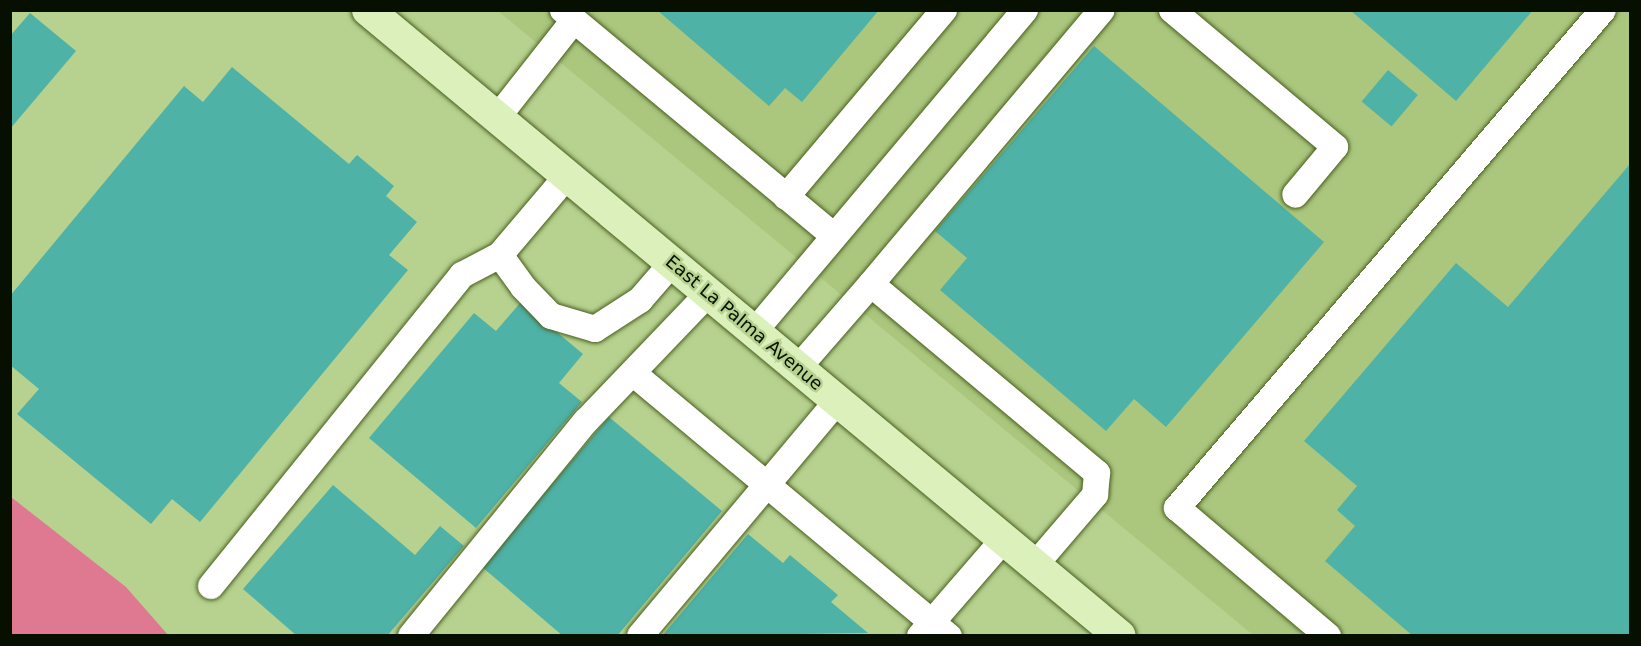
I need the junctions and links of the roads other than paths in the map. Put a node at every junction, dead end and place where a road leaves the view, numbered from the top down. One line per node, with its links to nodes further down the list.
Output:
1 (368, 10): 8 (main road, East La Palma Avenue)
2 (944, 10): 11 (lane)
3 (1025, 10): 12 (lane)
4 (1102, 10): 15 (lane)
5 (1172, 10): 10 (lane)
6 (1603, 10): 29 (lane)
7 (568, 15): 8 (lane); 11 (lane)
8 (497, 118): 9 (main road, East La Palma Avenue)
9 (567, 176): 13 (lane); 14 (main road, East La Palma Avenue)
10 (1295, 195)
11 (786, 197): 12 (lane)
12 (834, 236): 17 (lane)
13 (500, 255): 14 (lane); 24 (lane)
14 (672, 263): 16 (main road, East La Palma Avenue)
15 (871, 284): 18 (lane); 23 (lane)
16 (708, 294): 17 (main road, East La Palma Avenue); 19 (lane)
17 (754, 332): 18 (main road, East La Palma Avenue)
18 (798, 368): 20 (main road, East La Palma Avenue)
19 (634, 374): 21 (lane); 26 (lane)
20 (837, 401): 21 (lane); 22 (main road, East La Palma Avenue)
21 (766, 485): 25 (lane); 27 (lane)
22 (1004, 539): 23 (main road, East La Palma Avenue); 25 (lane)
23 (1035, 565): 28 (main road, East La Palma Avenue)
24 (211, 586)
25 (934, 631)
26 (411, 636)
27 (640, 636)
28 (1120, 636)
29 (1328, 636)

